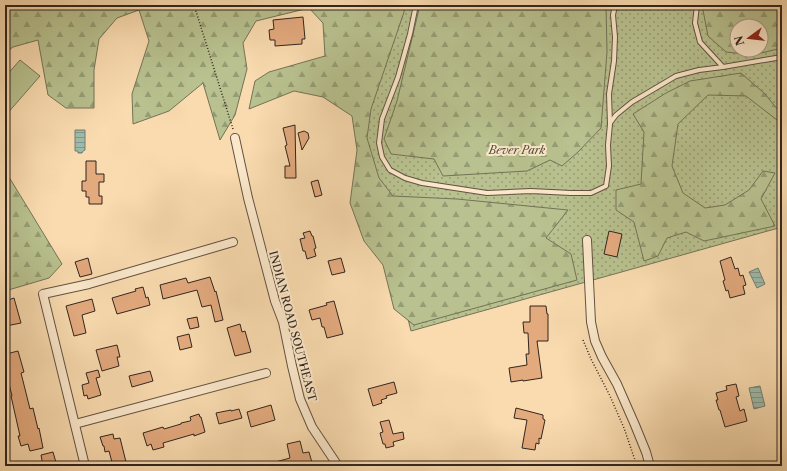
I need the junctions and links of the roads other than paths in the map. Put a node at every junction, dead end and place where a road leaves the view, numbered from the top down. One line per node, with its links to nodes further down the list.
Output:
1 (416, 5): 6 (lane)
2 (615, 5): 6 (lane)
3 (697, 5): 5 (lane)
4 (782, 57): 5 (lane)
5 (723, 67): 6 (lane)
6 (610, 124)
7 (235, 138): 13 (street, INDIAN ROAD SOUTHEAST)
8 (588, 240): 14 (street)
9 (233, 242): 11 (street)
10 (266, 373): 11 (street)
11 (74, 424): 12 (street)
12 (85, 466)
13 (338, 466)
14 (650, 466)

